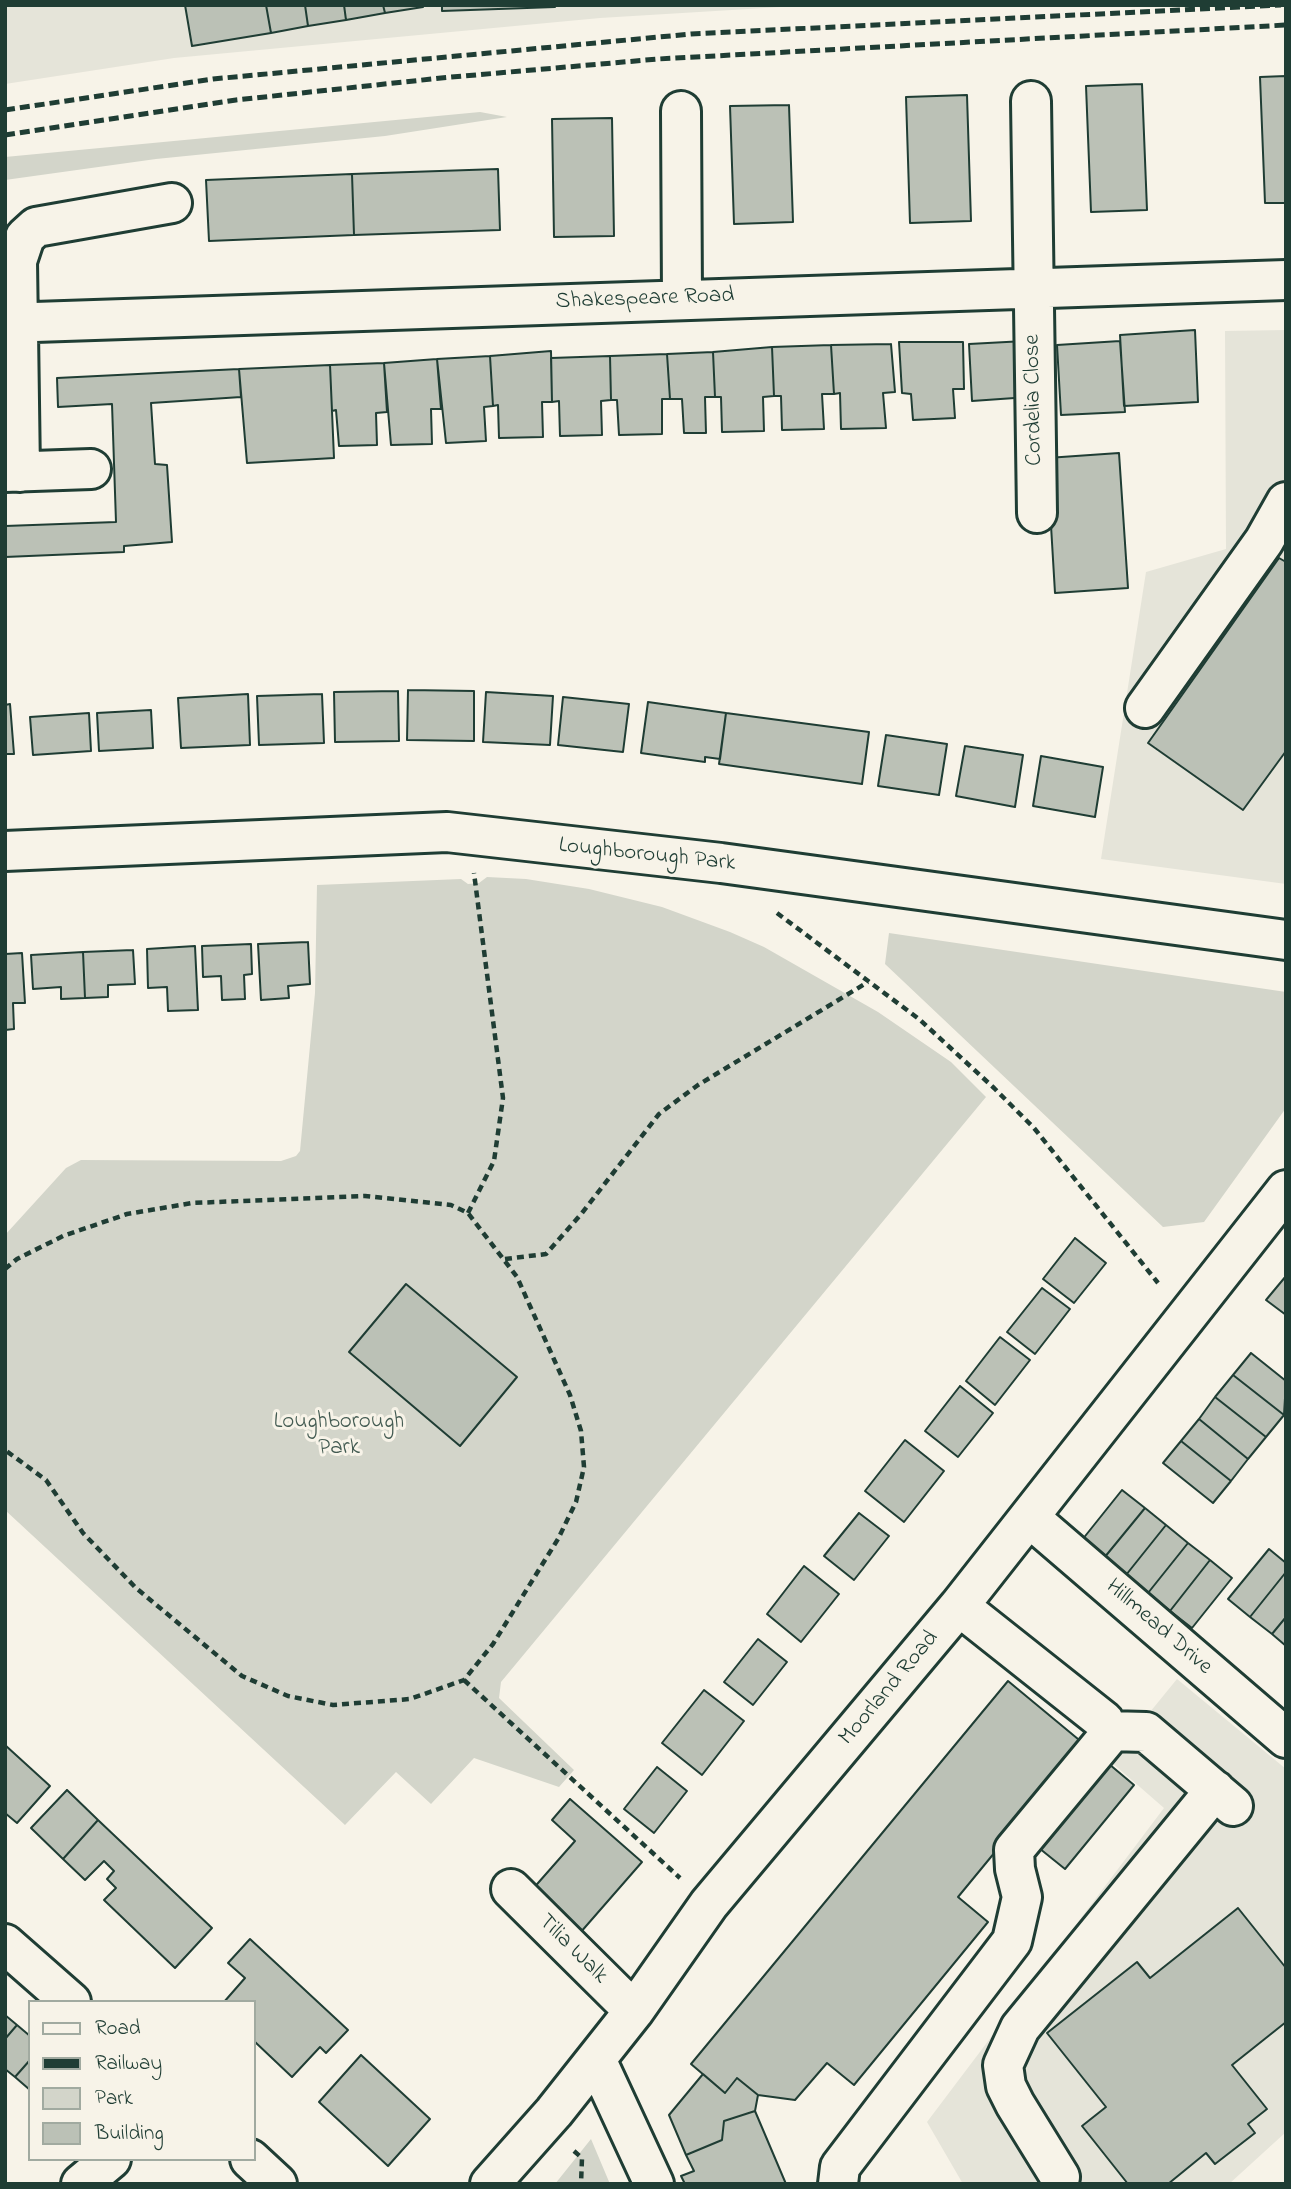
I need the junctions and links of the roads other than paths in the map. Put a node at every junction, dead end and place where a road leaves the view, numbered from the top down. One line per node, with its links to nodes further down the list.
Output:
1 (1031, 101): 5 (street, Cordelia Close)
2 (681, 111): 6 (street)
3 (172, 203): 7 (street)
4 (1286, 280): 5 (street, Shakespeare Road)
5 (1033, 287): 6 (street, Shakespeare Road); 11 (street, Cordelia Close)
6 (682, 298): 7 (street, Shakespeare Road)
7 (11, 323): 9 (street)
8 (91, 469): 9 (street)
9 (12, 472)
10 (1286, 502): 12 (street)
11 (1037, 513)
12 (1144, 708)
13 (5, 851): 14 (street, Loughborough Park)
14 (1286, 940)
15 (1286, 1190): 16 (street, Moorland Road)
16 (1030, 1518): 17 (street, Moorland Road); 19 (street, Hillmead Drive)
17 (959, 1606): 18 (street); 23 (street, Moorland Road)
18 (1108, 1731): 27 (street); 32 (street)
19 (1286, 1738)
20 (511, 1889): 23 (street, Tilia Walk)
21 (5, 1944): 22 (street)
22 (69, 2000)
23 (634, 2011): 24 (street, Moorland Road)
24 (596, 2059): 30 (street, Moorland Road); 31 (street)
25 (109, 2161): 28 (street)
26 (252, 2161): 29 (street)
27 (1060, 2177)
28 (81, 2184)
29 (277, 2184)
30 (490, 2184)
31 (654, 2184)
32 (838, 2184)

